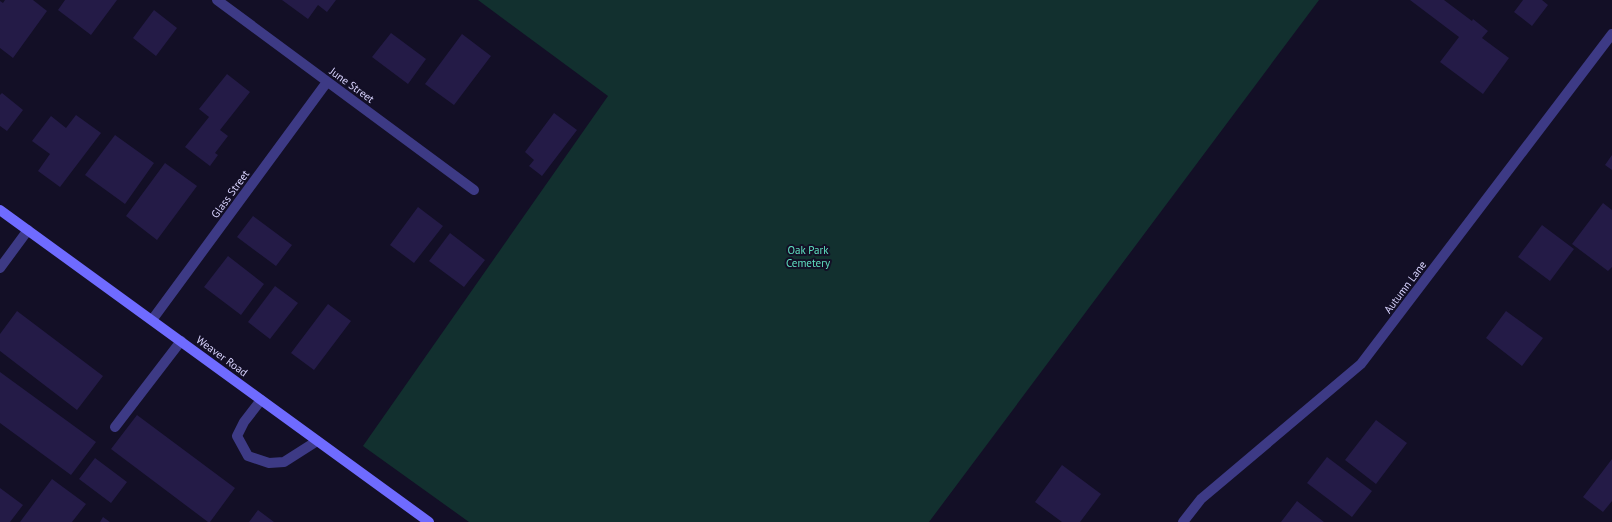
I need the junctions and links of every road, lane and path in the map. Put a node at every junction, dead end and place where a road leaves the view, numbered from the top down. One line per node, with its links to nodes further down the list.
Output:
1 (217, 0): 3 (street, June Street)
2 (1612, 34): 14 (street, Autumn Lane)
3 (327, 82): 4 (street, June Street); 8 (street, Glass Street)
4 (474, 190)
5 (0, 210): 6 (street, Weaver Road)
6 (28, 230): 7 (street); 8 (street, Weaver Road)
7 (0, 268)
8 (152, 320): 9 (street, Weaver Road)
9 (181, 341): 10 (street, Weaver Road); 11 (street)
10 (262, 400): 12 (street, Weaver Road); 12 (street)
11 (115, 427)
12 (317, 440): 13 (street, Weaver Road)
13 (429, 522)
14 (1183, 522)

